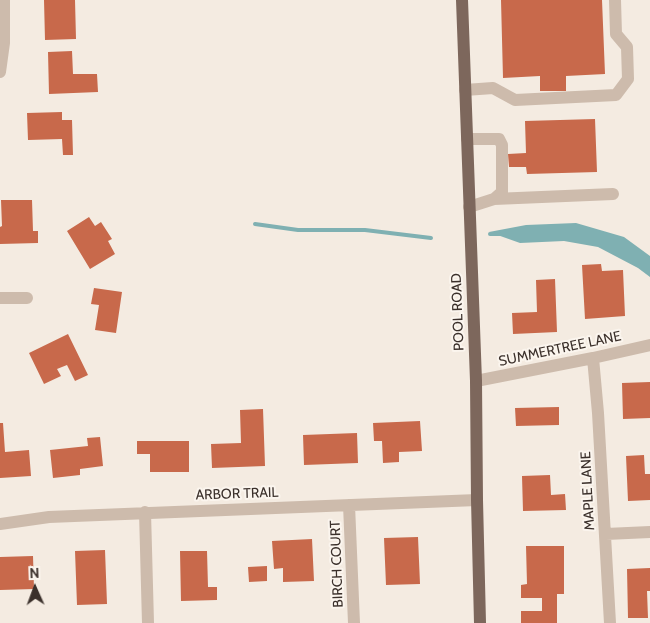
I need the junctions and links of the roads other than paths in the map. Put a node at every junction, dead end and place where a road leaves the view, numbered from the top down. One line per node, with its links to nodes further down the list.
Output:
1 (0, 0): 2 (street)
2 (4, 0): 5 (street)
3 (462, 0): 6 (main road, POOL ROAD)
4 (614, 0): 6 (street)
5 (0, 72)
6 (465, 90): 7 (main road, POOL ROAD)
7 (467, 140): 9 (street); 10 (main road, POOL ROAD)
8 (612, 194): 9 (street)
9 (494, 198): 10 (street)
10 (469, 207): 15 (main road, POOL ROAD)
11 (0, 298): 12 (street)
12 (28, 298)
13 (650, 345): 14 (street, SUMMERTREE LANE)
14 (593, 358): 15 (street, SUMMERTREE LANE); 21 (street, MAPLE LANE)
15 (476, 381): 16 (main road, POOL ROAD)
16 (476, 500): 17 (street, ARBOR TRAIL); 24 (main road, POOL ROAD)
17 (350, 505): 18 (street, ARBOR TRAIL); 23 (street, BIRCH COURT)
18 (146, 512): 19 (street, ARBOR TRAIL); 22 (street)
19 (0, 524)
20 (650, 532): 21 (street)
21 (606, 534): 25 (street, MAPLE LANE)
22 (148, 623)
23 (354, 623)
24 (480, 623)
25 (610, 623)

